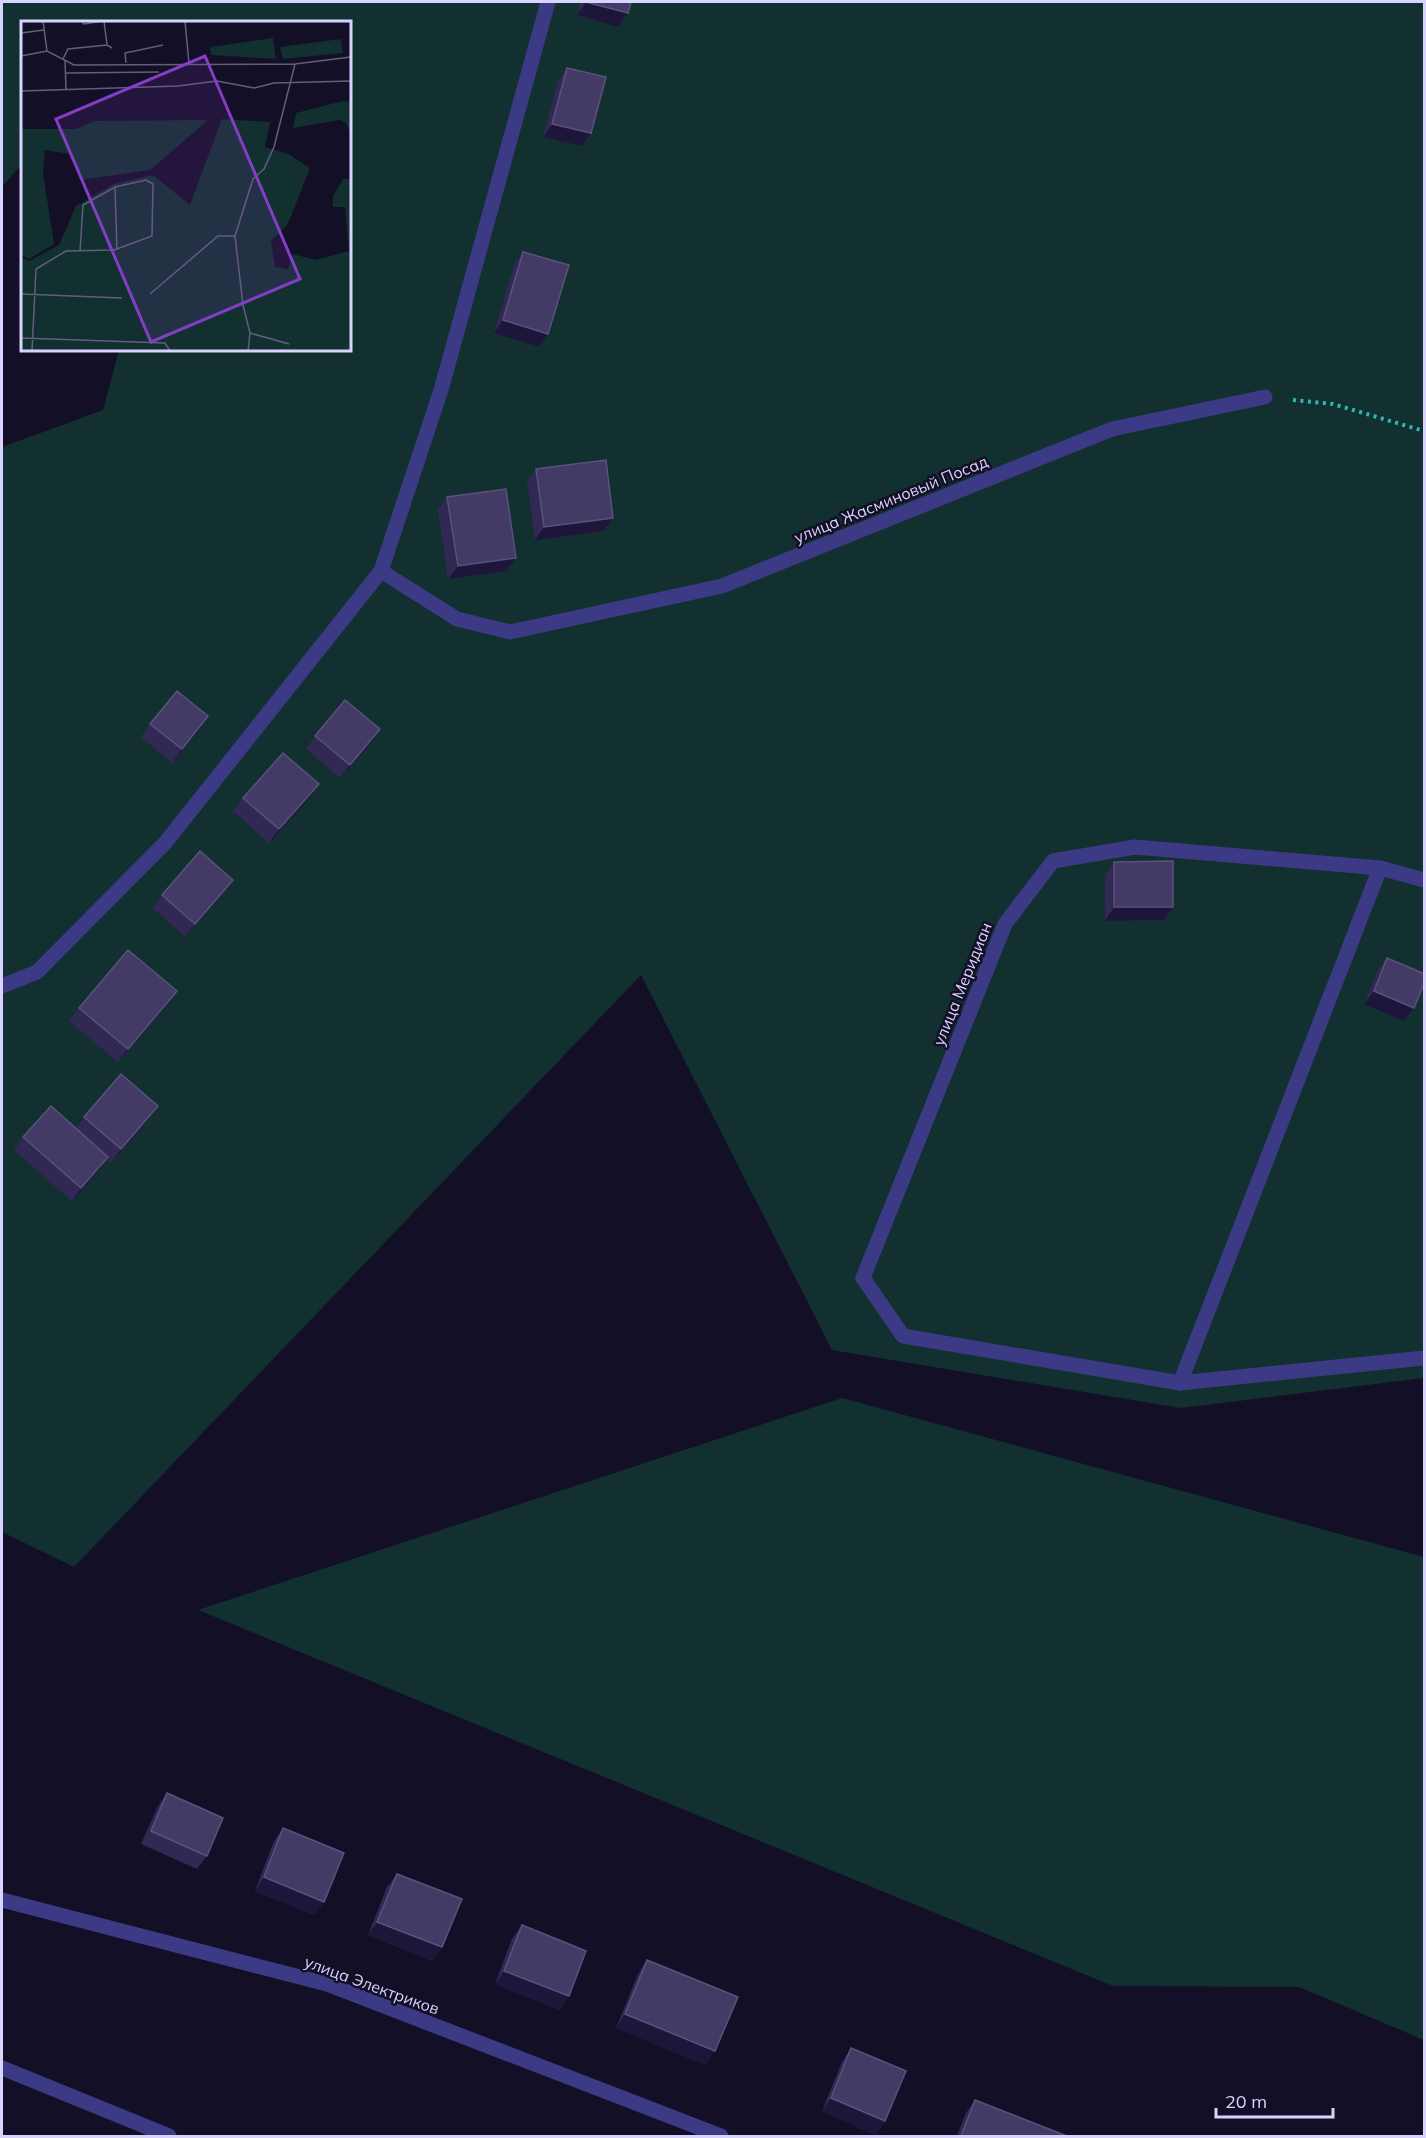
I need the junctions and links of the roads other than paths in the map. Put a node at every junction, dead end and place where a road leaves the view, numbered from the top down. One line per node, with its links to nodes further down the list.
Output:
1 (548, 2): 3 (street)
2 (1265, 397): 3 (street, улица Жасминовый Посад)
3 (381, 571): 6 (street)
4 (1380, 868): 5 (street, улица Меридиан); 8 (street); 8 (street, улица Меридиан)
5 (1425, 880)
6 (2, 986)
7 (1425, 1358): 8 (street)
8 (1180, 1383)
9 (2, 1900): 13 (street, улица Электриков)
10 (2, 2068): 11 (street)
11 (152, 2133): 12 (street)
12 (169, 2136)
13 (721, 2136)

